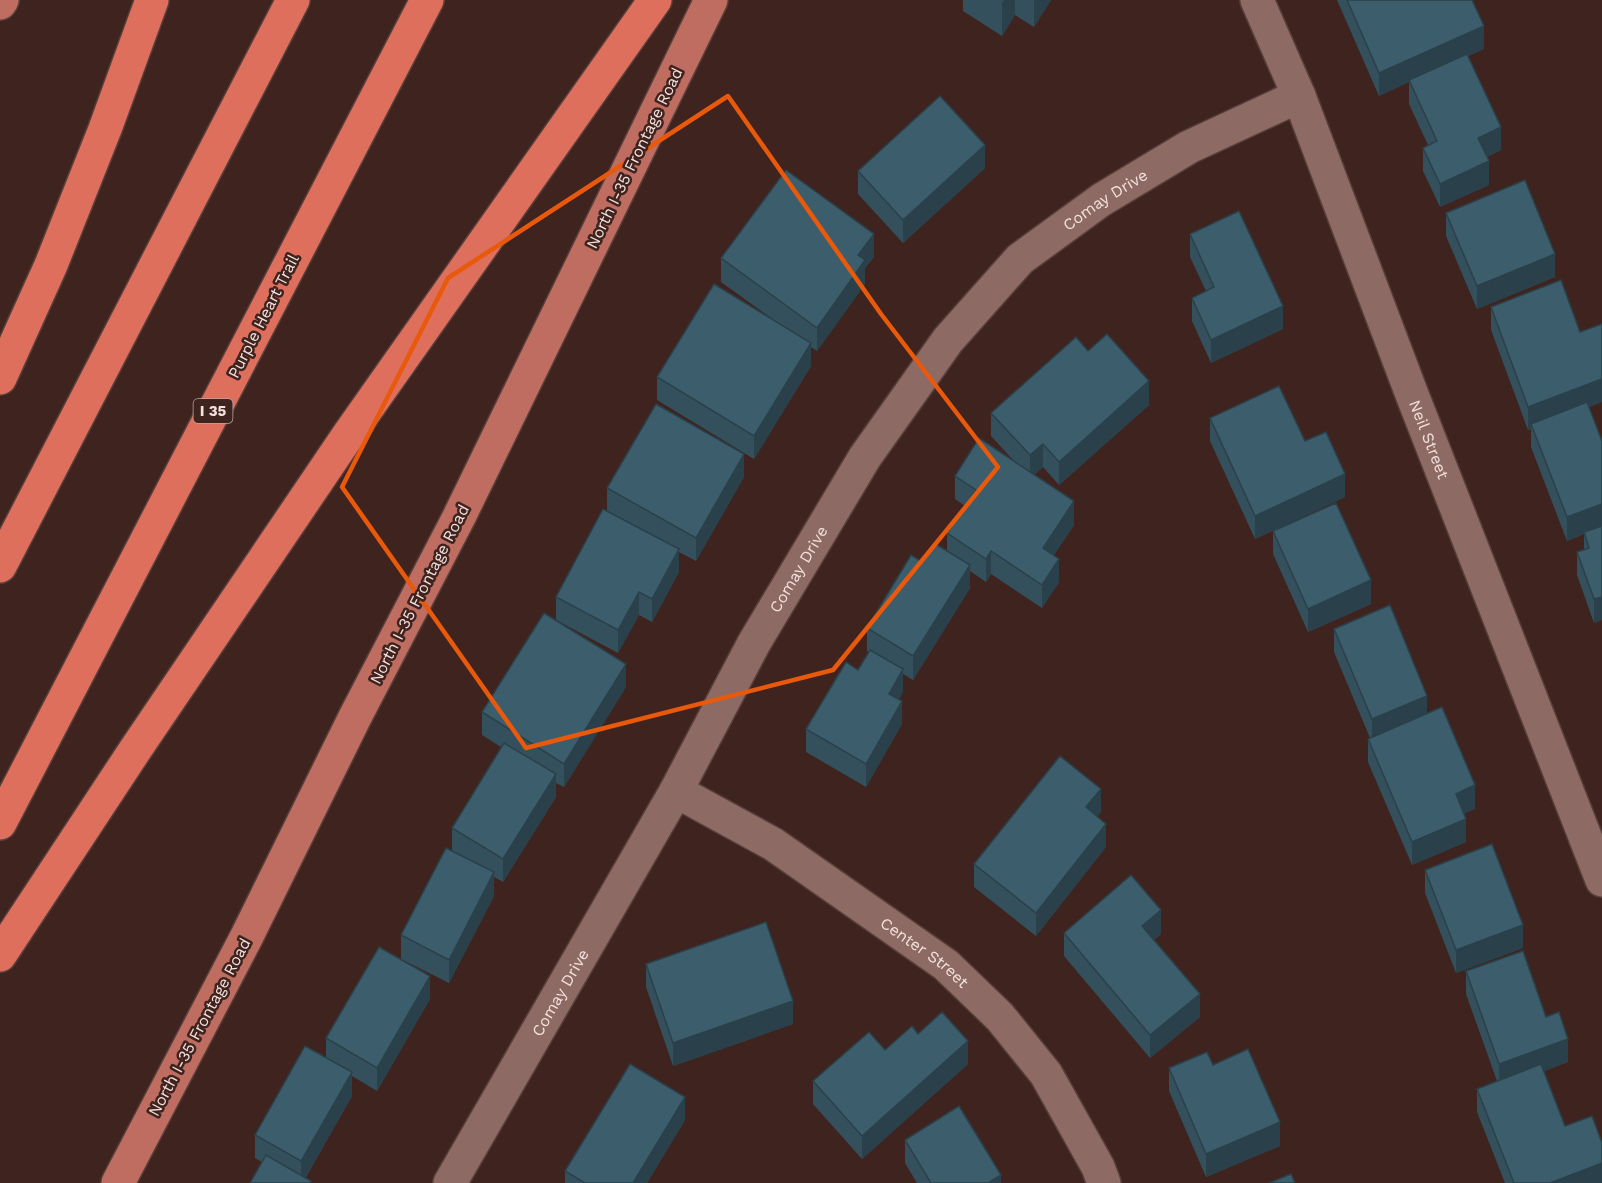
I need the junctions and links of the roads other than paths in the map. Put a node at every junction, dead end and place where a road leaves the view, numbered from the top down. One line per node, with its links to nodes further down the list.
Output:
1 (152, 0): 8 (highway)
2 (293, 0): 9 (highway)
3 (427, 0): 11 (highway, Purple Heart Trail / I 35)
4 (655, 0): 13 (highway)
5 (711, 0): 14 (main road, North I-35 Frontage Road)
6 (1257, 0): 7 (street, Neil Street)
7 (1299, 96): 10 (street, Comay Drive); 12 (street, Neil Street)
8 (0, 378)
9 (0, 566)
10 (676, 791): 15 (street, Comay Drive); 16 (street, Center Street)
11 (0, 823)
12 (1602, 880)
13 (0, 955)
14 (118, 1183)
15 (450, 1183)
16 (1104, 1183)

